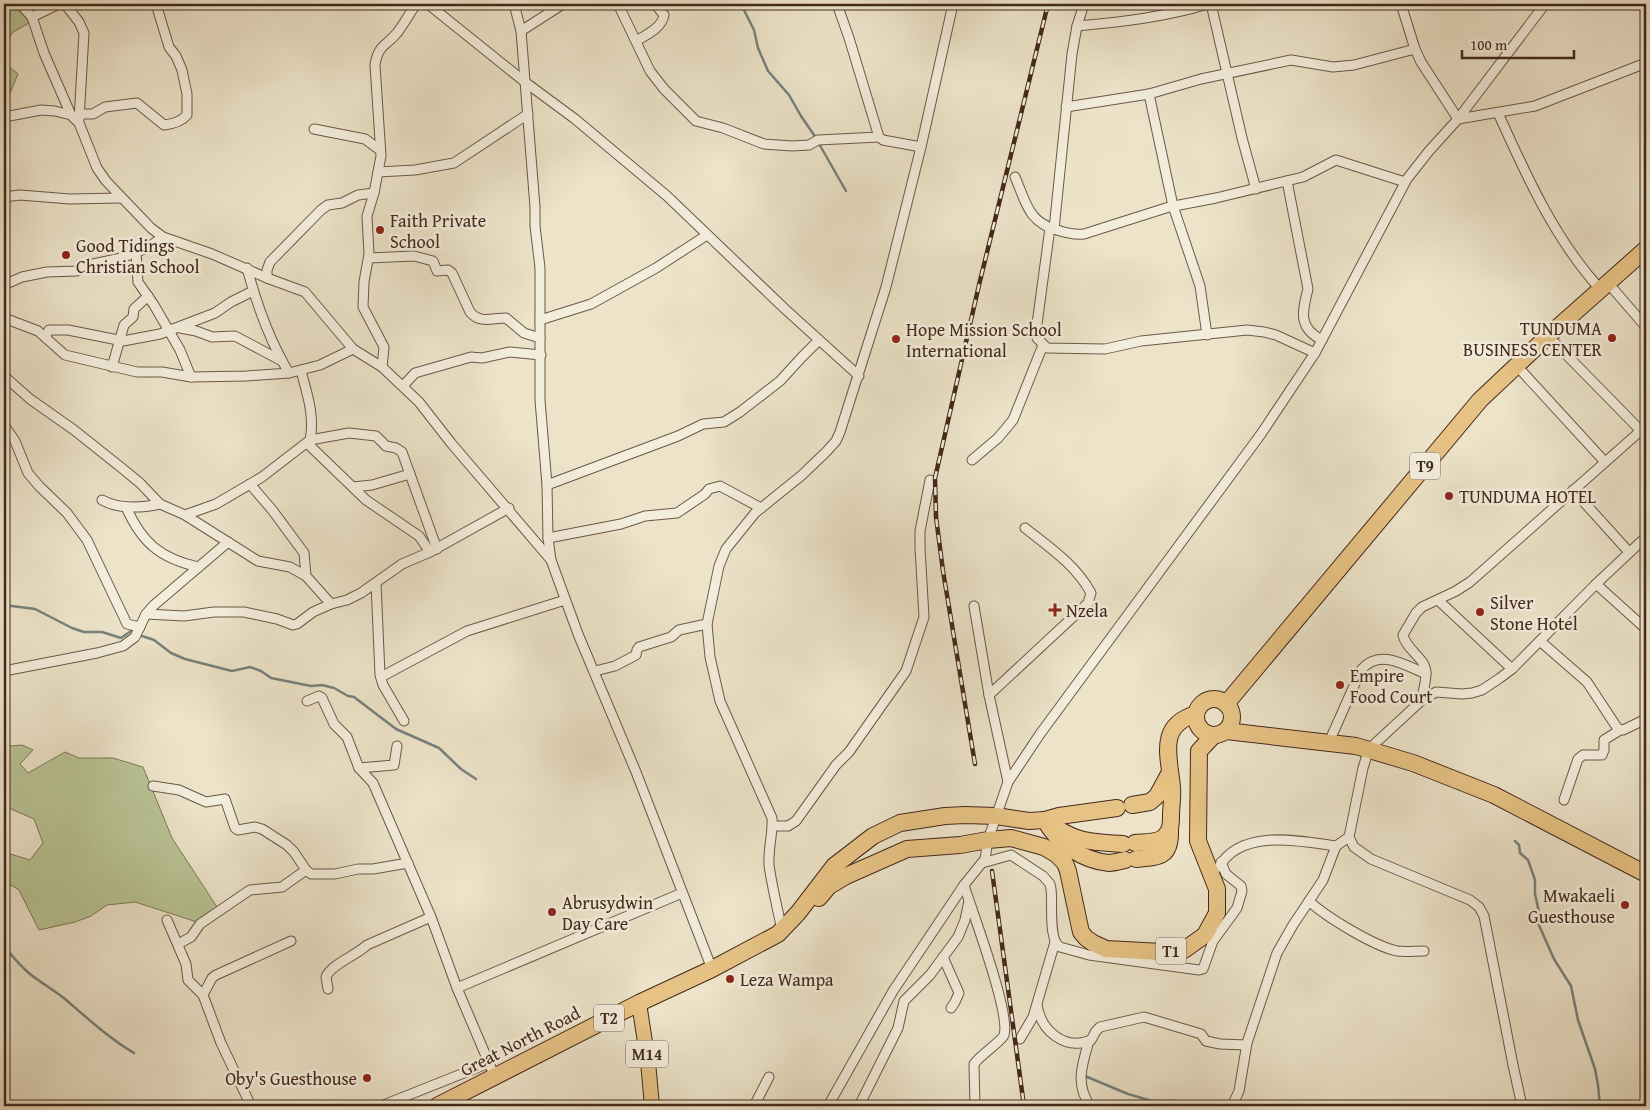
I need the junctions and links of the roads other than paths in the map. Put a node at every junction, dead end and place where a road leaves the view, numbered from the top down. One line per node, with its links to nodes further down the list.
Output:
1 (20, 4): 17 (street)
2 (59, 4): 17 (street)
3 (65, 4): 30 (street)
4 (156, 4): 30 (street)
5 (416, 4): 35 (street)
6 (428, 4): 24 (street)
7 (514, 4): 19 (street)
8 (563, 4): 19 (street)
9 (618, 4): 20 (street)
10 (655, 4): 20 (street)
11 (837, 4): 33 (street)
12 (953, 4): 34 (street)
13 (1084, 4): 18 (street)
14 (1210, 4): 18 (street); 23 (street)
15 (1401, 4): 21 (street)
16 (1545, 4): 31 (street)
17 (32, 17): 30 (street)
18 (1077, 26): 26 (street)
19 (521, 31): 24 (street)
20 (636, 41): 33 (street)
21 (1415, 49): 23 (street); 31 (street)
22 (1646, 63): 27 (street)
23 (1228, 75): 25 (street); 40 (street)
24 (525, 82): 28 (street); 46 (street)
25 (1149, 94): 26 (street); 44 (street)
26 (1066, 107): 45 (street)
27 (1498, 112): 31 (street); 54 (street)
28 (528, 114): 36 (street); 58 (street)
29 (4, 117): 30 (street)
30 (76, 117): 43 (street)
31 (1458, 119): 39 (street)
32 (314, 129): 35 (street)
33 (879, 138): 34 (street)
34 (922, 147): 80 (street)
35 (380, 150): 36 (street)
36 (378, 172): 41 (street)
37 (1015, 177): 45 (street)
38 (1287, 181): 39 (street); 40 (street); 68 (street)
39 (1405, 182): 68 (street)
40 (1256, 189): 44 (street)
41 (374, 193): 50 (street); 52 (street)
42 (4, 197): 43 (street)
43 (120, 198): 47 (street)
44 (1173, 206): 45 (street); 62 (street)
45 (1052, 229): 69 (street)
46 (707, 235): 58 (street); 67 (street)
47 (163, 237): 49 (street); 51 (street)
48 (1646, 249): 54 (highway, T9)
49 (136, 253): 53 (street); 56 (street)
50 (369, 258): 65 (street); 75 (street)
51 (247, 268): 52 (street); 55 (street)
52 (267, 278): 70 (street)
53 (4, 285)
54 (1604, 286): 59 (street); 63 (highway, T9)
55 (253, 292): 60 (street); 73 (street)
56 (148, 296): 61 (street); 66 (street)
57 (4, 318): 64 (street)
58 (540, 320): 65 (street)
59 (1646, 327)
60 (180, 328): 61 (street); 73 (street)
61 (170, 332): 66 (street); 81 (street)
62 (1206, 335): 69 (street); 71 (street)
63 (1548, 336): 74 (highway, T9); 84 (street)
64 (45, 337): 66 (street); 76 (street)
65 (540, 338): 72 (street)
66 (119, 340): 76 (street)
67 (819, 340): 80 (street); 91 (street)
68 (1322, 340): 71 (street)
69 (1042, 345): 86 (street)
70 (353, 350): 75 (street); 77 (street)
71 (1315, 353): 139 (street)
72 (541, 355): 82 (street); 91 (street)
73 (282, 361): 78 (street)
74 (1516, 365): 87 (street); 128 (highway, T9)
75 (382, 367): 82 (street)
76 (112, 368): 81 (street)
77 (301, 371): 78 (street); 85 (street)
78 (289, 372): 81 (street)
79 (4, 376): 95 (street)
80 (859, 376): 98 (street)
81 (191, 377)
82 (403, 386): 97 (street)
83 (4, 425): 117 (street)
84 (1645, 431): 87 (street)
85 (308, 442): 88 (street); 90 (street); 92 (street)
86 (972, 460)
87 (1605, 462): 93 (street)
88 (410, 474): 92 (street); 104 (street)
89 (930, 480): 144 (street)
90 (250, 484): 99 (street); 108 (street)
91 (547, 485): 102 (street)
92 (353, 487): 104 (street)
93 (1573, 490): 105 (street); 112 (street)
94 (102, 500): 96 (street)
95 (160, 504): 96 (street); 99 (street)
96 (126, 507): 107 (street)
97 (509, 508): 104 (street); 106 (street)
98 (761, 508): 102 (street); 116 (street)
99 (185, 515): 103 (street)
100 (1025, 528): 125 (street)
101 (1646, 537): 105 (street)
102 (548, 538): 106 (street)
103 (228, 542): 107 (street); 108 (street)
104 (434, 551): 109 (street)
105 (1629, 552): 110 (street)
106 (551, 560): 111 (street)
107 (198, 567): 115 (street)
108 (306, 576): 113 (street)
109 (376, 583): 113 (street); 124 (street)
110 (1596, 584): 118 (street); 119 (street)
111 (565, 600): 122 (street); 124 (street)
112 (1438, 600): 120 (street); 123 (street)
113 (331, 604): 115 (street)
114 (974, 606): 125 (street)
115 (146, 614): 117 (street)
116 (707, 624): 122 (street); 144 (street)
117 (140, 627): 121 (street)
118 (1646, 630)
119 (1540, 641): 120 (street); 132 (street)
120 (1512, 669): 127 (street)
121 (4, 671)
122 (595, 671): 155 (street)
123 (1426, 674): 127 (street); 134 (street)
124 (381, 677): 131 (street)
125 (989, 695): 139 (street)
126 (308, 701): 137 (street)
127 (1421, 701): 136 (street)
128 (1226, 704): 129 (highway); 133 (highway)
129 (1196, 714): 133 (highway); 138 (highway)
130 (1646, 719): 132 (street)
131 (404, 721)
132 (1620, 730): 141 (street)
133 (1220, 733): 134 (highway); 153 (highway, T1)
134 (1328, 742): 136 (highway)
135 (397, 746): 137 (street)
136 (1369, 749): 145 (street); 152 (highway)
137 (359, 768): 150 (street)
138 (1169, 774): 143 (highway); 143 (highway)
139 (1008, 782): 142 (street)
140 (153, 786): 151 (street)
141 (1564, 800)
142 (996, 816): 143 (highway); 146 (street); 160 (highway)
143 (1045, 820)
144 (772, 826): 160 (street)
145 (1349, 837): 147 (street); 188 (street)
146 (988, 840): 148 (street); 153 (highway, T1); 160 (highway, Great North Road)
147 (1336, 846): 149 (street); 157 (street)
148 (982, 862): 154 (street); 162 (street)
149 (1221, 862): 153 (street); 162 (street)
150 (408, 863): 151 (street); 158 (street)
151 (306, 870): 163 (street)
152 (1646, 874)
153 (1213, 878)
154 (964, 885): 156 (street); 184 (street)
155 (682, 893): 166 (street); 167 (street)
156 (969, 901): 165 (street); 185 (street)
157 (1309, 901): 164 (street); 175 (street)
158 (431, 917): 167 (street); 168 (street)
159 (168, 920): 163 (street)
160 (782, 932): 166 (highway, Great North Road / T2)
161 (291, 941): 169 (street)
162 (1054, 942): 171 (street)
163 (178, 944): 169 (street)
164 (1424, 951)
165 (943, 957): 172 (street); 179 (street)
166 (712, 969): 170 (highway, Great North Road / T2)
167 (457, 988): 176 (street)
168 (328, 989)
169 (203, 995): 180 (street)
170 (639, 1002): 176 (highway, Great North Road / T2); 182 (main road, M14)
171 (1037, 1005): 173 (street); 174 (street)
172 (951, 1008)
173 (1020, 1039)
174 (1090, 1041): 175 (street); 186 (street)
175 (1246, 1045): 187 (street)
176 (492, 1070): 178 (highway, Great North Road / T2); 181 (street)
177 (769, 1078): 183 (street)
178 (445, 1104)
179 (861, 1104)
180 (251, 1106)
181 (381, 1106)
182 (652, 1106)
183 (754, 1106)
184 (828, 1106)
185 (975, 1106)
186 (1090, 1106)
187 (1232, 1106)
188 (1522, 1106)

